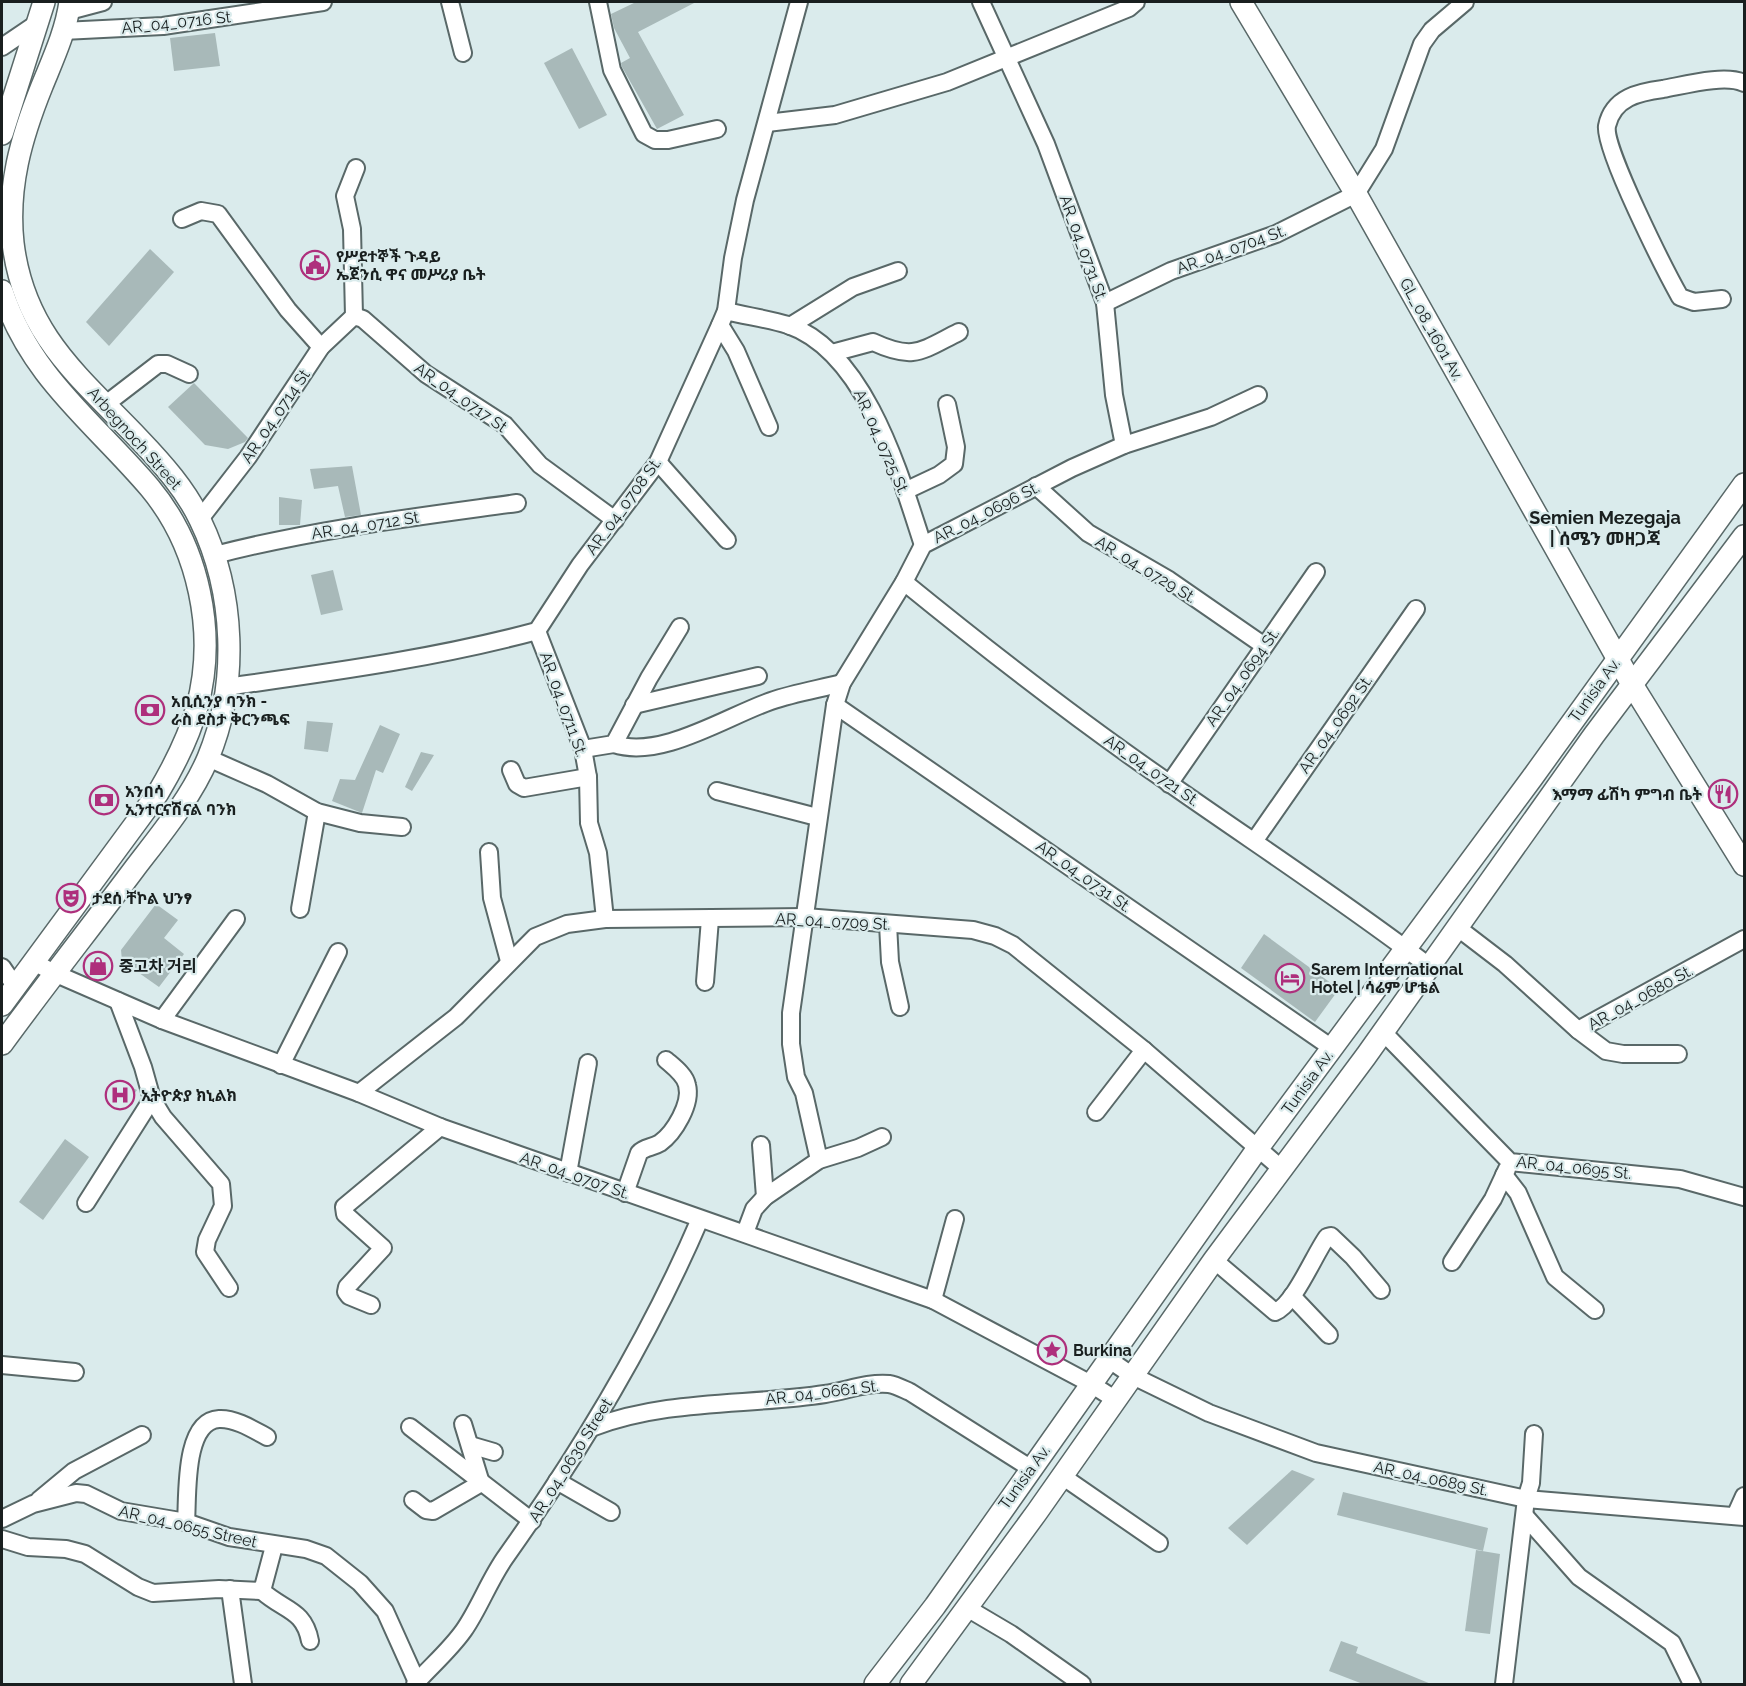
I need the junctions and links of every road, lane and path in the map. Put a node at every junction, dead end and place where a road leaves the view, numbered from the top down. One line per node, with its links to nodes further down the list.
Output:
1 (103, 2): 11 (street)
2 (322, 2): 11 (street, AR_04_0716 St)
3 (450, 2): 13 (street)
4 (598, 2): 17 (street)
5 (799, 2): 16 (street, AR_04_0708 St.)
6 (981, 2): 14 (street, AR_04_0731 St.)
7 (1136, 2): 14 (street)
8 (1241, 2): 20 (main road, GL_08_1601 Av.)
9 (1465, 2): 20 (street)
10 (41, 12): 12 (street); 18 (main road)
11 (68, 14): 34 (main road, Arbegnoch Street)
12 (2, 47)
13 (463, 53)
14 (1009, 59): 16 (street); 25 (street, AR_04_0731 St.)
15 (1744, 83): 24 (street)
16 (767, 123): 27 (street, AR_04_0708 St.)
17 (717, 129)
18 (2, 134)
19 (356, 168): 26 (street)
20 (1356, 194): 25 (street, AR_04_0704 St.); 55 (main road, GL_08_1601 Av.)
21 (182, 219): 30 (street)
22 (898, 271): 28 (street)
23 (2, 295): 86 (main road, Arbegnoch Street)
24 (1722, 299)
25 (1105, 303): 37 (street, AR_04_0731 St.)
26 (358, 318): 30 (street, AR_04_0714 St); 44 (street, AR_04_0717 St)
27 (723, 318): 28 (street, AR_04_0725 St.); 36 (street); 38 (street, AR_04_0708 St.)
28 (790, 326): 31 (street, AR_04_0725 St.)
29 (959, 332): 31 (street)
30 (321, 346): 43 (street, AR_04_0714 St)
31 (832, 353): 41 (street, AR_04_0725 St.)
32 (189, 374): 34 (street)
33 (1258, 395): 37 (street, AR_04_0696 St.)
34 (106, 404): 43 (main road, Arbegnoch Street)
35 (948, 404): 41 (street)
36 (769, 428)
37 (1124, 446): 40 (street, AR_04_0696 St.)
38 (658, 462): 44 (street, AR_04_0708 St.); 46 (street)
39 (1744, 484): 55 (main road, Tunisia Av.)
40 (1036, 486): 47 (street, AR_04_0696 St.); 54 (street, AR_04_0729 St.)
41 (905, 491): 47 (street, AR_04_0725 St.)
42 (517, 503): 48 (street, AR_04_0712 St)
43 (200, 519): 48 (main road, Arbegnoch Street)
44 (615, 519): 53 (street, AR_04_0708 St.)
45 (1744, 537): 58 (main road, Tunisia Av.)
46 (727, 540)
47 (923, 545): 50 (street, AR_04_0696 St.)
48 (215, 555): 59 (main road, Arbegnoch Street)
49 (1316, 572): 54 (street, AR_04_0694 St.)
50 (904, 582): 57 (street, AR_04_0696 St.); 67 (street, AR_04_0721 St.)
51 (1416, 609): 72 (street, AR_04_0692 St.)
52 (680, 627): 60 (street)
53 (537, 631): 59 (street); 63 (street, AR_04_0711 St.)
54 (1263, 645): 67 (street, AR_04_0694 St.)
55 (1617, 658): 58 (main road, GL_08_1601 Av.); 83 (main road, Tunisia Av.)
56 (758, 676): 60 (street)
57 (842, 683): 61 (street, AR_04_0696 St.); 62 (street)
58 (1633, 686): 74 (main road, GL_08_1601 Av.); 81 (main road, Tunisia Av.)
59 (226, 687): 64 (main road, Arbegnoch Street)
60 (634, 705): 62 (street)
61 (836, 705): 70 (street, AR_04_0696 St.); 99 (street, AR_04_0731 St.)
62 (614, 744): 63 (street)
63 (583, 749): 66 (street, AR_04_0711 St.)
64 (208, 758): 69 (street); 89 (main road, Arbegnoch Street)
65 (511, 770): 66 (street)
66 (588, 777): 78 (street, AR_04_0711 St.)
67 (1169, 783): 72 (street, AR_04_0721 St.)
68 (717, 791): 70 (street)
69 (317, 812): 71 (street); 75 (street)
70 (817, 818): 76 (street, AR_04_0696 St.)
71 (402, 827)
72 (1255, 840): 83 (street, AR_04_0721 St.)
73 (489, 852): 85 (street)
74 (1744, 865)
75 (300, 909)
76 (805, 917): 79 (street, AR_04_0709 St.); 80 (street, AR_04_0709 St.); 112 (street, AR_04_0696 St.)
77 (236, 919): 95 (street)
78 (605, 919): 79 (street, AR_04_0709 St.); 85 (street, AR_04_0709 St.)
79 (710, 919): 90 (street)
80 (888, 924): 94 (street); 100 (street, AR_04_0709 St.)
81 (1458, 928): 88 (main road, Tunisia Av.); 96 (street, AR_04_0680 St.)
82 (1744, 939): 96 (street, AR_04_0680 St.)
83 (1406, 949): 88 (street, AR_04_0721 St.); 99 (main road, Tunisia Av.)
84 (338, 952): 104 (street)
85 (509, 961): 105 (street, AR_04_0709 St.)
86 (34, 962): 89 (street, AR_04_0707 St.); 91 (main road, Arbegnoch Street)
87 (2, 967): 91 (street)
88 (1430, 967): 97 (main road, Tunisia Av.)
89 (54, 973): 92 (street, AR_04_0707 St.); 98 (main road, Arbegnoch Street)
90 (705, 982)
91 (15, 986): 93 (main road, Arbegnoch Street)
92 (118, 1001): 95 (street, AR_04_0707 St.); 106 (street)
93 (2, 1005)
94 (900, 1006)
95 (162, 1020): 104 (street, AR_04_0707 St.)
96 (1578, 1030): 101 (street)
97 (1382, 1031): 113 (street, AR_04_0695 St.); 114 (main road, Tunisia Av.)
98 (2, 1044)
99 (1332, 1048): 111 (main road, Tunisia Av.)
100 (1144, 1050): 107 (street); 111 (street, AR_04_0709 St.)
101 (1678, 1053)
102 (666, 1060): 116 (street)
103 (588, 1063): 115 (street)
104 (281, 1065): 105 (street, AR_04_0707 St.)
105 (359, 1093): 108 (street, AR_04_0707 St.)
106 (152, 1099): 119 (street); 125 (street)
107 (1095, 1112)
108 (440, 1127): 115 (street, AR_04_0707 St.); 129 (street)
109 (882, 1137): 112 (street)
110 (761, 1144): 117 (street)
111 (1258, 1148): 114 (street, AR_04_0709 St.); 132 (main road, Tunisia Av.)
112 (819, 1160): 117 (street)
113 (1507, 1169): 118 (street, AR_04_0695 St.); 124 (street); 130 (street)
114 (1283, 1170): 123 (main road, Tunisia Av.)
115 (568, 1173): 116 (street, AR_04_0707 St.)
116 (626, 1193): 120 (street, AR_04_0707 St.)
117 (765, 1197): 122 (street)
118 (1744, 1197)
119 (86, 1203)
120 (700, 1219): 122 (street, AR_04_0707 St.); 140 (street, AR_04_0630 Street)
121 (955, 1219): 128 (street)
122 (745, 1233): 128 (street, AR_04_0707 St.)
123 (1214, 1260): 127 (street); 135 (main road, Tunisia Av.)
124 (1452, 1262)
125 (229, 1288)
126 (1381, 1290): 127 (street)
127 (1292, 1296): 131 (street)
128 (933, 1300): 136 (street, AR_04_0707 St.)
129 (371, 1305)
130 (1595, 1310)
131 (1329, 1335)
132 (1108, 1359): 135 (street, AR_04_0689 St.); 136 (main road, Tunisia Av.)
133 (2, 1365): 134 (street)
134 (75, 1372)
135 (1133, 1376): 137 (main road, Tunisia Av.); 153 (street, AR_04_0689 St.)
136 (1091, 1384): 137 (street, AR_04_0707 St.); 146 (main road, Tunisia Av.)
137 (1116, 1400): 147 (main road, Tunisia Av.)
138 (463, 1424): 144 (street)
139 (410, 1427): 149 (street)
140 (594, 1427): 146 (street, AR_04_0661 St.); 148 (street, AR_04_0630 Street)
141 (1534, 1434): 153 (street)
142 (142, 1435): 152 (street)
143 (267, 1437): 158 (street)
144 (470, 1445): 145 (street); 149 (street)
145 (494, 1452)
146 (1030, 1468): 168 (main road, Tunisia Av.)
147 (1062, 1476): 160 (street); 164 (main road, Tunisia Av.)
148 (558, 1481): 154 (street); 157 (street, AR_04_0630 Street)
149 (481, 1483): 151 (street); 157 (street)
150 (1744, 1496): 155 (street)
151 (413, 1500)
152 (33, 1504): 156 (street, AR_04_0655 Street); 158 (street, AR_04_0655 Street)
153 (1526, 1508): 155 (street, AR_04_0689 St.); 171 (street); 172 (street)
154 (611, 1512)
155 (1740, 1517)
156 (2, 1519)
157 (532, 1521): 166 (street, AR_04_0630 Street)
158 (186, 1522): 161 (street, AR_04_0655 Street)
159 (2, 1539): 162 (street)
160 (1159, 1543)
161 (274, 1546): 163 (street, AR_04_0655 Street); 166 (street, AR_04_0655 Street)
162 (230, 1590): 163 (street); 167 (street)
163 (262, 1591): 165 (street)
164 (967, 1608): 169 (main road, Tunisia Av.); 170 (street)
165 (310, 1641)
166 (416, 1683)
167 (243, 1684)
168 (875, 1684)
169 (910, 1684)
170 (1082, 1684)
171 (1504, 1684)
172 (1692, 1684)

